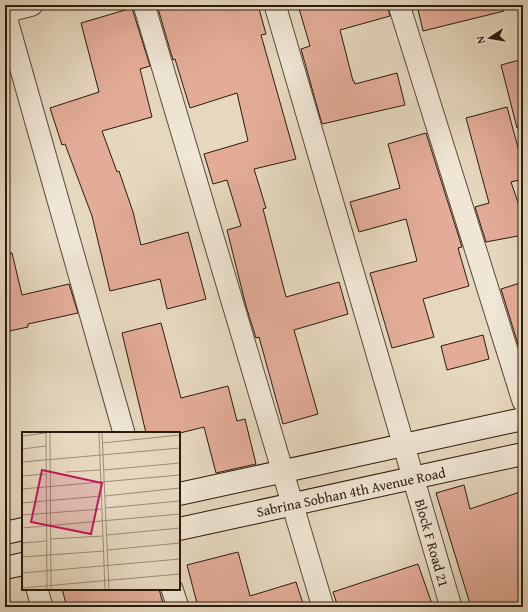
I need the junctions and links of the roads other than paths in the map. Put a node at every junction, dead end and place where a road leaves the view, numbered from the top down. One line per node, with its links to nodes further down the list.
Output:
1 (32, 5): 5 (street)
2 (144, 5): 11 (street)
3 (275, 5): 9 (street, Block F Road 21)
4 (399, 5): 6 (street)
5 (5, 12): 8 (street)
6 (523, 401)
7 (523, 419): 9 (street)
8 (124, 432)
9 (404, 445): 11 (street); 12 (street, Block F Road 21)
10 (523, 454): 12 (street, Sabrina Sobhan 4th Avenue Road)
11 (282, 472): 13 (street); 14 (street)
12 (413, 478): 14 (street, Sabrina Sobhan 4th Avenue Road); 25 (street, Block F Road 21)
13 (180, 494)
14 (291, 505): 16 (street, Sabrina Sobhan 4th Avenue Road); 24 (street)
15 (22, 529): 17 (street)
16 (180, 530)
17 (5, 533)
18 (22, 564): 19 (street)
19 (5, 568)
20 (37, 590): 22 (street)
21 (172, 590): 23 (street)
22 (42, 607)
23 (178, 607)
24 (323, 607)
25 (451, 607)

